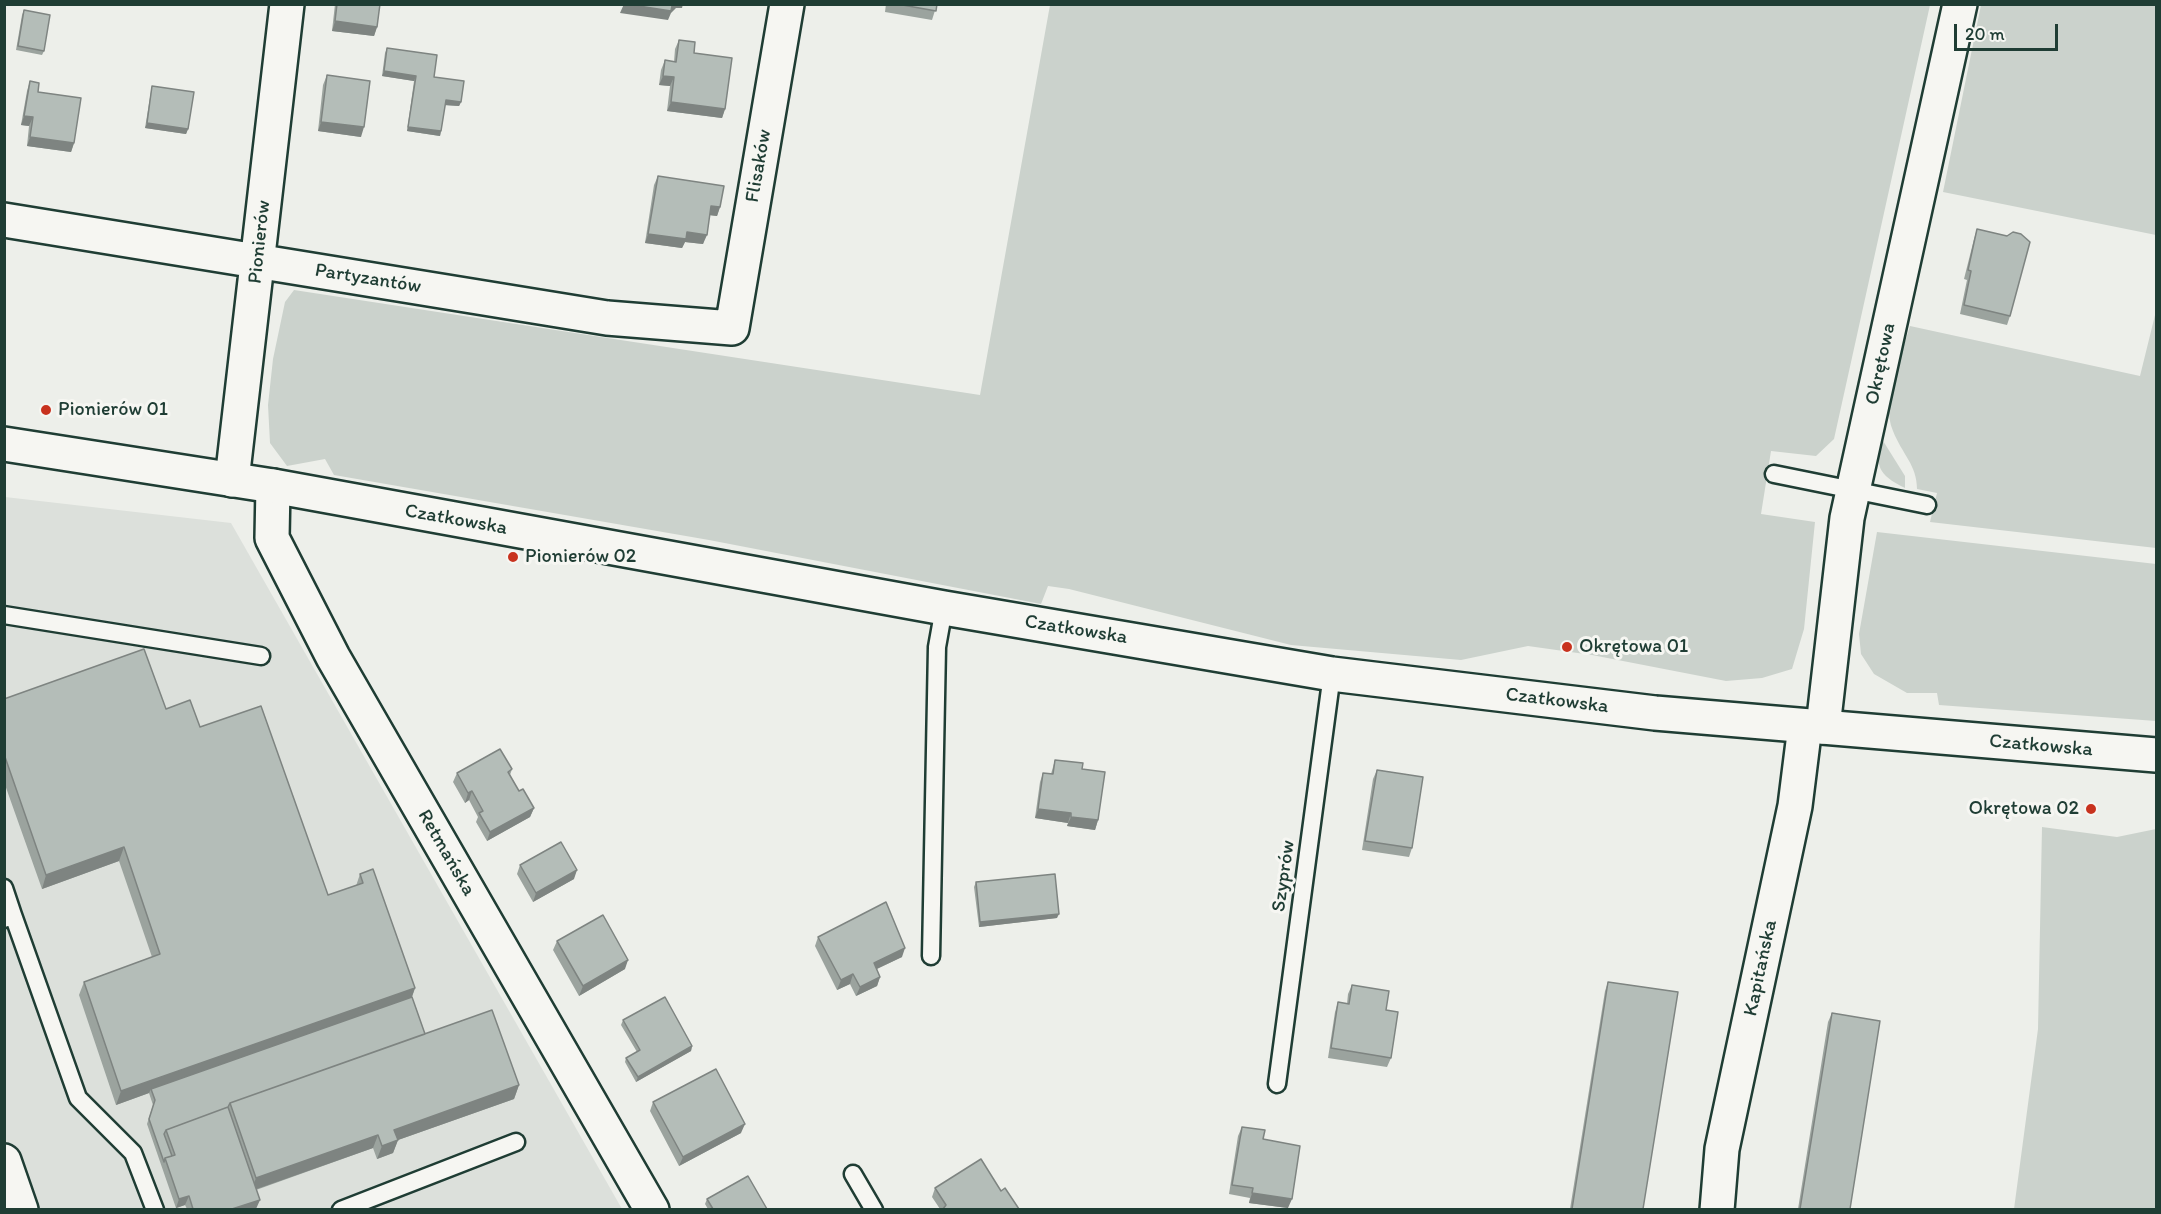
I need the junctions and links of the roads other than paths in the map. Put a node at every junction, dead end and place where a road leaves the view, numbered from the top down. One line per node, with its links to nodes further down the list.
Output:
1 (287, 4): 5 (street, Pionierów)
2 (787, 4): 6 (street, Flisaków)
3 (1960, 4): 11 (street, Okrętowa)
4 (4, 220): 5 (street, Partyzantów)
5 (258, 261): 6 (street, Partyzantów); 9 (street, Pionierów)
6 (732, 328)
7 (4, 444): 9 (street, Czatkowska)
8 (1774, 474): 11 (lane)
9 (231, 480): 10 (street, Czatkowska)
10 (273, 486): 13 (street, Czatkowska); 29 (street, Retmańska)
11 (1853, 490): 12 (lane); 17 (street, Okrętowa)
12 (1927, 505)
13 (944, 608): 16 (street, Czatkowska); 21 (lane)
14 (4, 615): 15 (lane)
15 (261, 656)
16 (1332, 674): 17 (street, Czatkowska); 22 (lane, Szyprów)
17 (1814, 727): 18 (street, Czatkowska); 31 (street, Kapitańska)
18 (2157, 755)
19 (4, 888): 20 (lane)
20 (9, 917): 27 (lane)
21 (931, 956)
22 (1277, 1083)
23 (516, 1142): 28 (lane)
24 (4, 1161): 26 (street)
25 (853, 1174): 30 (lane)
26 (21, 1209)
27 (155, 1209)
28 (341, 1209)
29 (652, 1209)
30 (874, 1209)
31 (1717, 1209)

